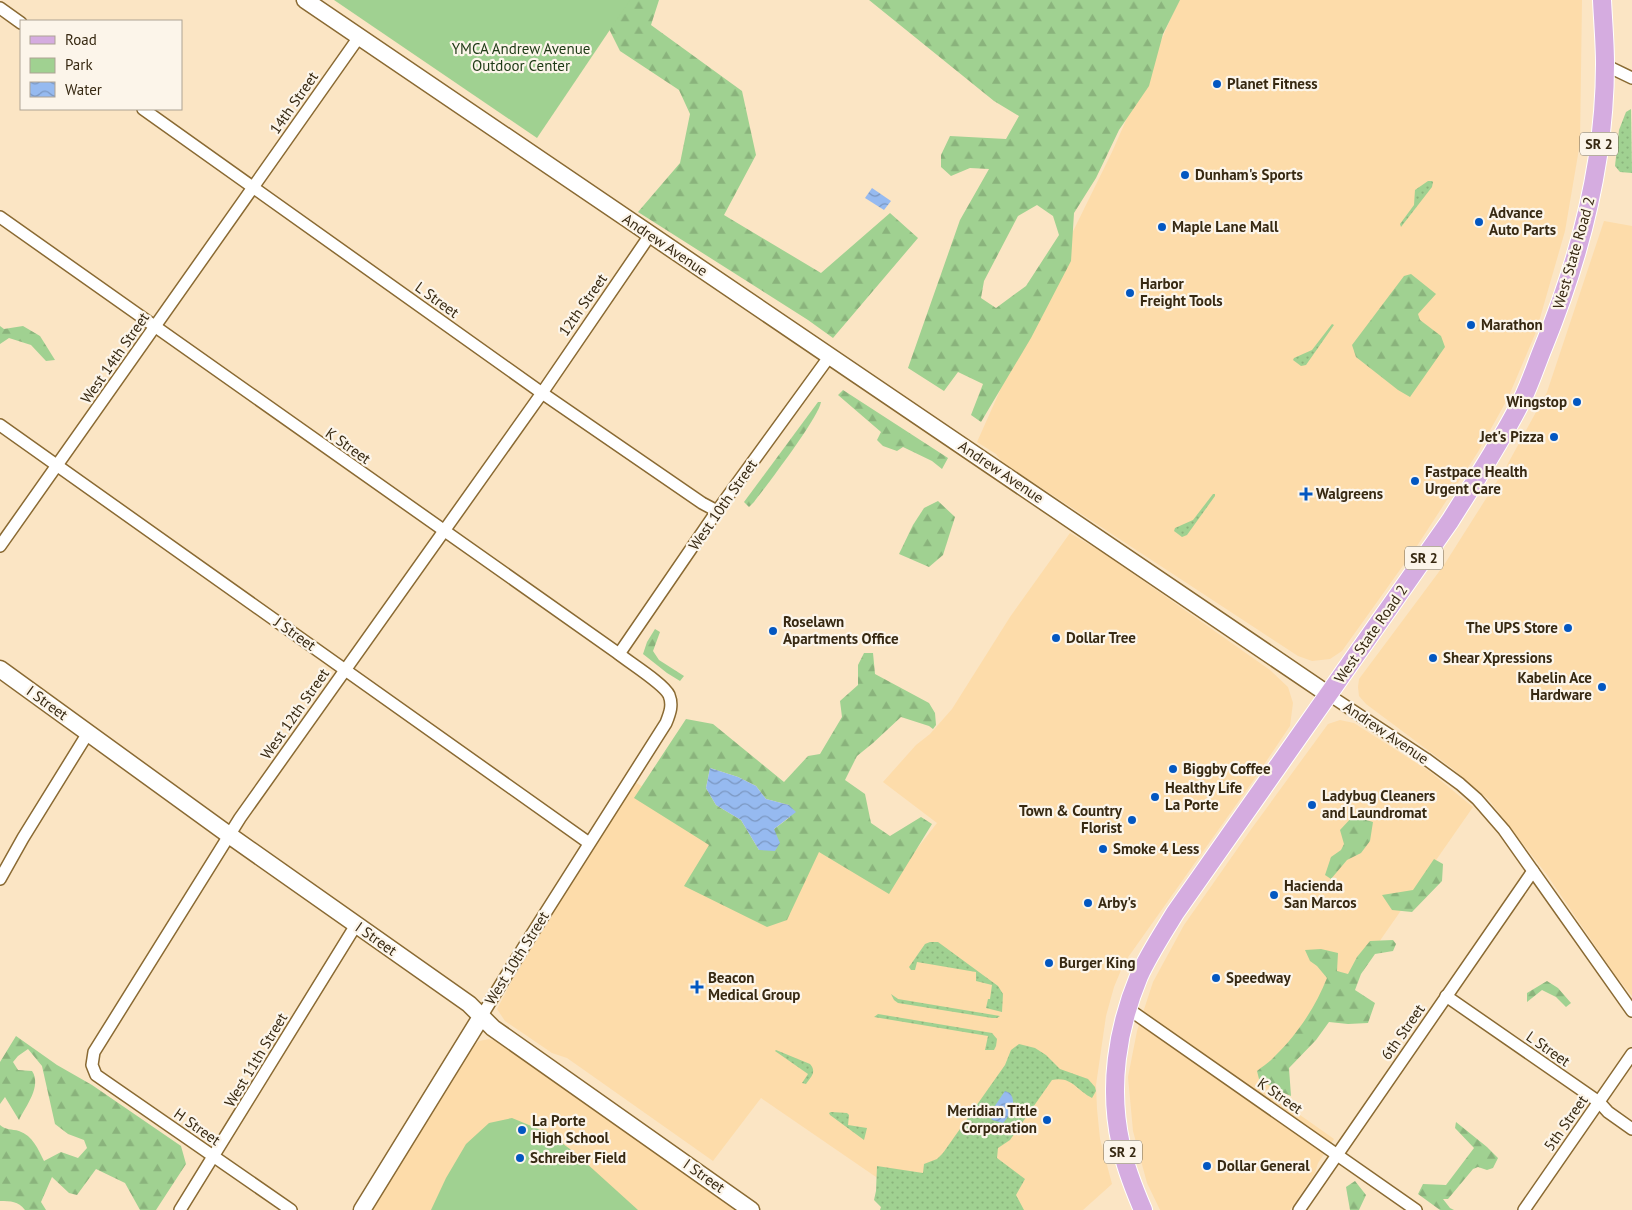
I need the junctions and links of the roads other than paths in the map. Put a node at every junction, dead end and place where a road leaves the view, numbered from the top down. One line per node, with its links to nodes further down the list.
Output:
1 (305, 0): 5 (street, Andrew Avenue)
2 (1602, 0): 6 (main road, West State Road 2 / SR 2)
3 (0, 8): 4 (street)
4 (20, 22)
5 (359, 37): 9 (street, 14th Street); 11 (street, Andrew Avenue)
6 (1605, 65): 7 (street); 23 (main road, West State Road 2 / SR 2)
7 (1632, 78)
8 (144, 110): 9 (street, L Street)
9 (253, 186): 12 (street, West 14th Street); 14 (street, L Street)
10 (0, 217): 12 (street, K Street)
11 (650, 235): 13 (street, Andrew Avenue); 14 (street, 12th Street)
12 (154, 327): 16 (street, West 14th Street); 18 (street, K Street)
13 (829, 357): 17 (street, West 10th Street); 23 (street, Andrew Avenue)
14 (542, 393): 17 (street, L Street); 18 (street, West 12th Street)
15 (0, 425): 16 (street, J Street)
16 (57, 466): 19 (street, West 14th Street); 22 (street, J Street)
17 (717, 512): 20 (street, West 10th Street)
18 (442, 531): 20 (street, K Street); 22 (street, West 12th Street)
19 (0, 546)
20 (619, 654): 24 (street, K Street)
21 (0, 669): 25 (street, I Street)
22 (346, 670): 26 (street, West 12th Street); 27 (street, J Street)
23 (1329, 695): 28 (street, Andrew Avenue); 32 (main road, West State Road 2 / SR 2)
24 (671, 706): 27 (street, West 10th Street)
25 (88, 732): 26 (street, I Street); 29 (street)
26 (229, 836): 30 (street, I Street); 36 (street, West 12th Street)
27 (589, 843): 34 (street, West 10th Street)
28 (1533, 871): 31 (street, 6th Street); 33 (street, Andrew Avenue)
29 (0, 879)
30 (356, 925): 34 (street, I Street); 40 (street, West 11th Street)
31 (1446, 996): 37 (street, L Street); 39 (street, 6th Street)
32 (1127, 1008): 39 (street, K Street); 45 (main road, West State Road 2 / SR 2)
33 (1632, 1011)
34 (481, 1017): 43 (street, West 10th Street); 44 (street, I Street)
35 (1632, 1054): 37 (street, 5th Street)
36 (92, 1065): 40 (street, H Street)
37 (1598, 1102): 38 (street, L Street); 48 (street, 5th Street)
38 (1632, 1128)
39 (1336, 1154): 46 (street, 6th Street); 47 (street, K Street)
40 (214, 1157): 41 (street, West 11th Street); 42 (street, H Street)
41 (180, 1210)
42 (290, 1210)
43 (362, 1210)
44 (751, 1210)
45 (1143, 1210)
46 (1298, 1210)
47 (1416, 1210)
48 (1524, 1210)

